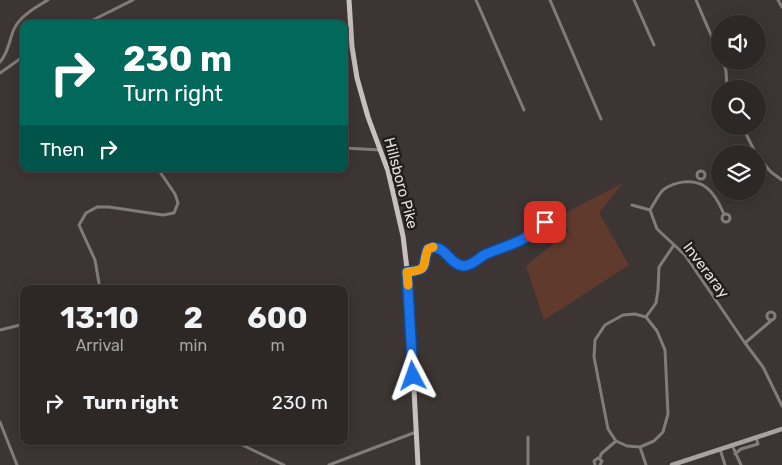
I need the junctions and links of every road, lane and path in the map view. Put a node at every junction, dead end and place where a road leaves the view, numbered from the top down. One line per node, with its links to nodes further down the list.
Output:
1 (48, 0): 10 (street)
2 (133, 0): 12 (street)
3 (348, 0): 21 (main road, Hillsboro Pike)
4 (476, 0): 18 (street)
5 (550, 0): 19 (street)
6 (634, 0): 14 (street)
7 (696, 0): 13 (street)
8 (778, 0): 9 (street)
9 (782, 7)
10 (20, 20)
11 (20, 20): 16 (street)
12 (93, 20)
13 (711, 35)
14 (654, 45)
15 (20, 59): 17 (street)
16 (0, 62)
17 (0, 73)
18 (524, 110)
19 (601, 119)
20 (348, 148): 21 (street)
21 (382, 150): 32 (main road, Hillsboro Pike)
22 (766, 166): 25 (street)
23 (160, 172): 33 (street)
24 (700, 179): 26 (street)
25 (782, 180)
26 (698, 184): 28 (street); 29 (street)
27 (632, 205): 28 (street)
28 (650, 210): 31 (street, Inveraray)
29 (724, 214)
30 (545, 222): 32 (street)
31 (674, 244): 34 (street); 38 (street, Inveraray)
32 (407, 272): 44 (main road, Hillsboro Pike)
33 (99, 285)
34 (646, 317): 47 (street); 50 (street)
35 (772, 320): 38 (street)
36 (20, 325): 37 (street)
37 (0, 330)
38 (745, 343): 40 (street, Inveraray)
39 (782, 393): 40 (street)
40 (778, 395): 41 (street, Inveraray)
41 (782, 406)
42 (0, 422): 54 (street)
43 (782, 428): 46 (main road)
44 (416, 432): 56 (street); 57 (main road, Hillsboro Pike)
45 (528, 437): 58 (street)
46 (756, 437): 49 (main road); 52 (street)
47 (616, 441): 50 (street); 53 (street)
48 (242, 445): 55 (street)
49 (732, 445): 51 (main road); 52 (street)
50 (640, 447): 61 (street)
51 (720, 449): 62 (main road); 63 (street)
52 (735, 454): 64 (street)
53 (600, 458): 59 (street); 60 (street)
54 (17, 465)
55 (284, 465)
56 (329, 465)
57 (418, 465)
58 (528, 465)
59 (595, 465)
60 (600, 465)
61 (646, 465)
62 (672, 465)
63 (726, 465)
64 (741, 465)

